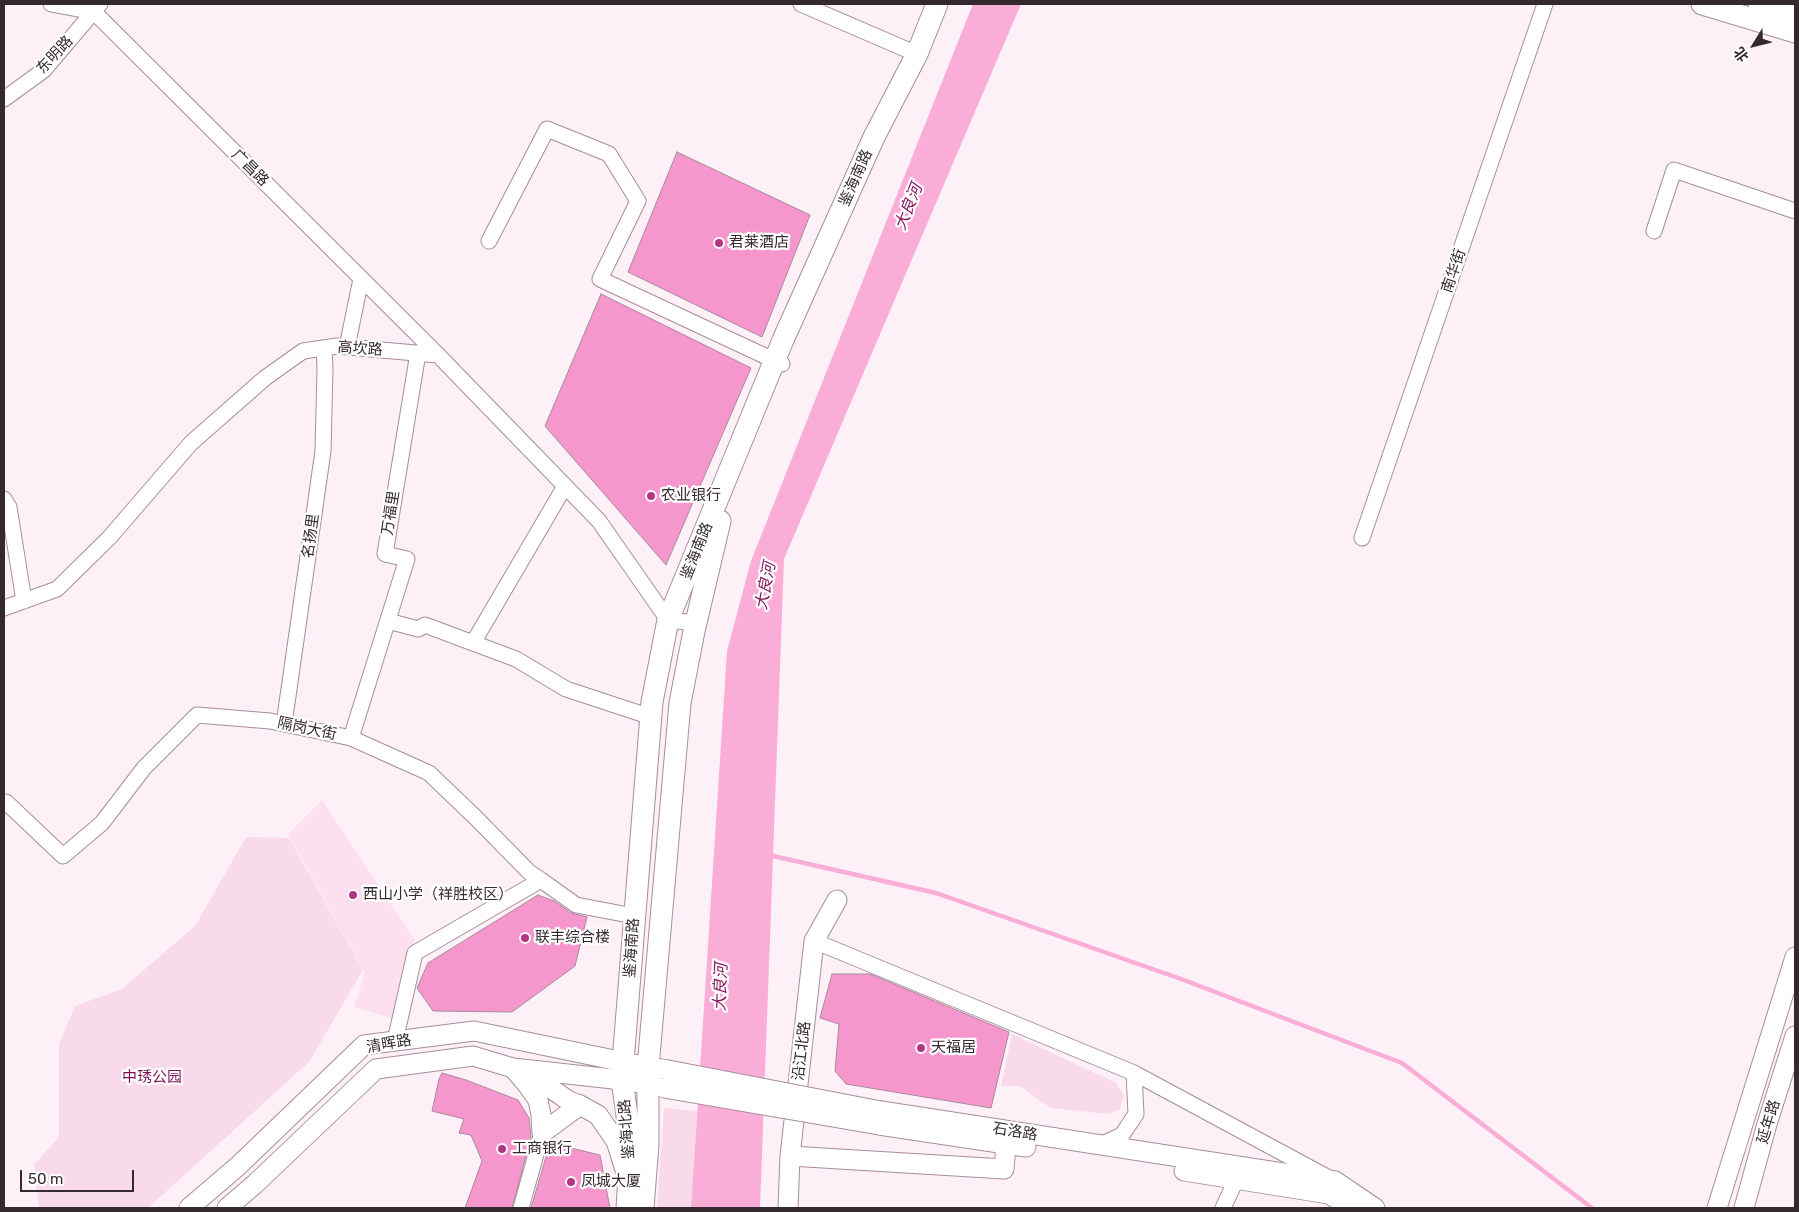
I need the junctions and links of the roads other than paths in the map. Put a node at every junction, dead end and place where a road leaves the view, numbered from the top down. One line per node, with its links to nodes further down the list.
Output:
1 (51, 4): 8 (street)
2 (800, 4): 11 (street)
3 (937, 4): 11 (main road, 鉴海南路)
4 (948, 4): 21 (main road, 鉴海南路)
5 (1545, 4): 24 (street, 南华街)
6 (1702, 4): 10 (main road)
7 (1761, 4): 9 (highway)
8 (97, 8): 12 (street, 东明路); 16 (street, 广昌路)
9 (1795, 14)
10 (1795, 32)
11 (917, 54): 21 (main road, 鉴海南路)
12 (4, 99)
13 (1795, 210): 14 (street)
14 (1654, 231)
15 (489, 242): 21 (street)
16 (361, 278): 17 (street); 20 (street, 广昌路)
17 (347, 347): 18 (street, 高坎路); 19 (street, 高坎路)
18 (324, 348): 25 (street, 高坎路); 32 (street, 名扬里)
19 (418, 353): 20 (street, 高坎路); 28 (street, 万福里)
20 (438, 355): 22 (street)
21 (779, 362): 27 (main road, 鉴海南路); 29 (main road, 鉴海南路)
22 (565, 486): 27 (street); 30 (street)
23 (4, 499): 25 (street)
24 (1362, 538)
25 (24, 601): 26 (street, 高坎路)
26 (4, 608)
27 (668, 620): 29 (street); 37 (main road, 鉴海南路)
28 (388, 621): 30 (street); 33 (street, 万福里)
29 (696, 623): 45 (main road, 鉴海南路)
30 (473, 643): 31 (street)
31 (648, 716)
32 (284, 724): 33 (street, 隔岗大街); 34 (street, 隔岗大街)
33 (351, 738): 35 (street, 隔岗大街)
34 (4, 804)
35 (541, 880): 37 (street, 隔岗大街); 41 (street)
36 (837, 900): 38 (street, 沿江北路)
37 (634, 916): 43 (main road, 鉴海南路)
38 (814, 941): 44 (street); 51 (street, 沿江北路)
39 (1795, 957): 64 (street)
40 (1795, 1036): 65 (street, 延年路)
41 (395, 1041): 43 (street, 清晖路); 55 (street, 清晖路)
42 (518, 1068): 43 (street, 清晖路); 46 (street); 48 (street); 56 (street, 清晖路)
43 (623, 1071): 45 (street, 清晖路); 54 (main road, 鉴海北路)
44 (1134, 1072): 50 (street); 53 (street)
45 (656, 1077): 47 (street, 石洛路, bridge); 59 (main road, 鉴海北路)
46 (580, 1106): 48 (street); 54 (street)
47 (880, 1118): 49 (street, 石洛路); 50 (street, 石洛路)
48 (542, 1133): 57 (street)
49 (1006, 1144): 51 (street); 52 (street, 石洛路)
50 (1098, 1146): 53 (street, 石洛路)
51 (790, 1156): 60 (street, 沿江北路)
52 (1236, 1180): 61 (street); 62 (street, 石洛路)
53 (1334, 1181): 63 (street, 石洛路)
54 (628, 1182): 58 (main road, 鉴海北路)
55 (189, 1208)
56 (227, 1208)
57 (521, 1208)
58 (627, 1208)
59 (644, 1208)
60 (788, 1208)
61 (1224, 1208)
62 (1351, 1208)
63 (1375, 1208)
64 (1716, 1208)
65 (1744, 1208)

